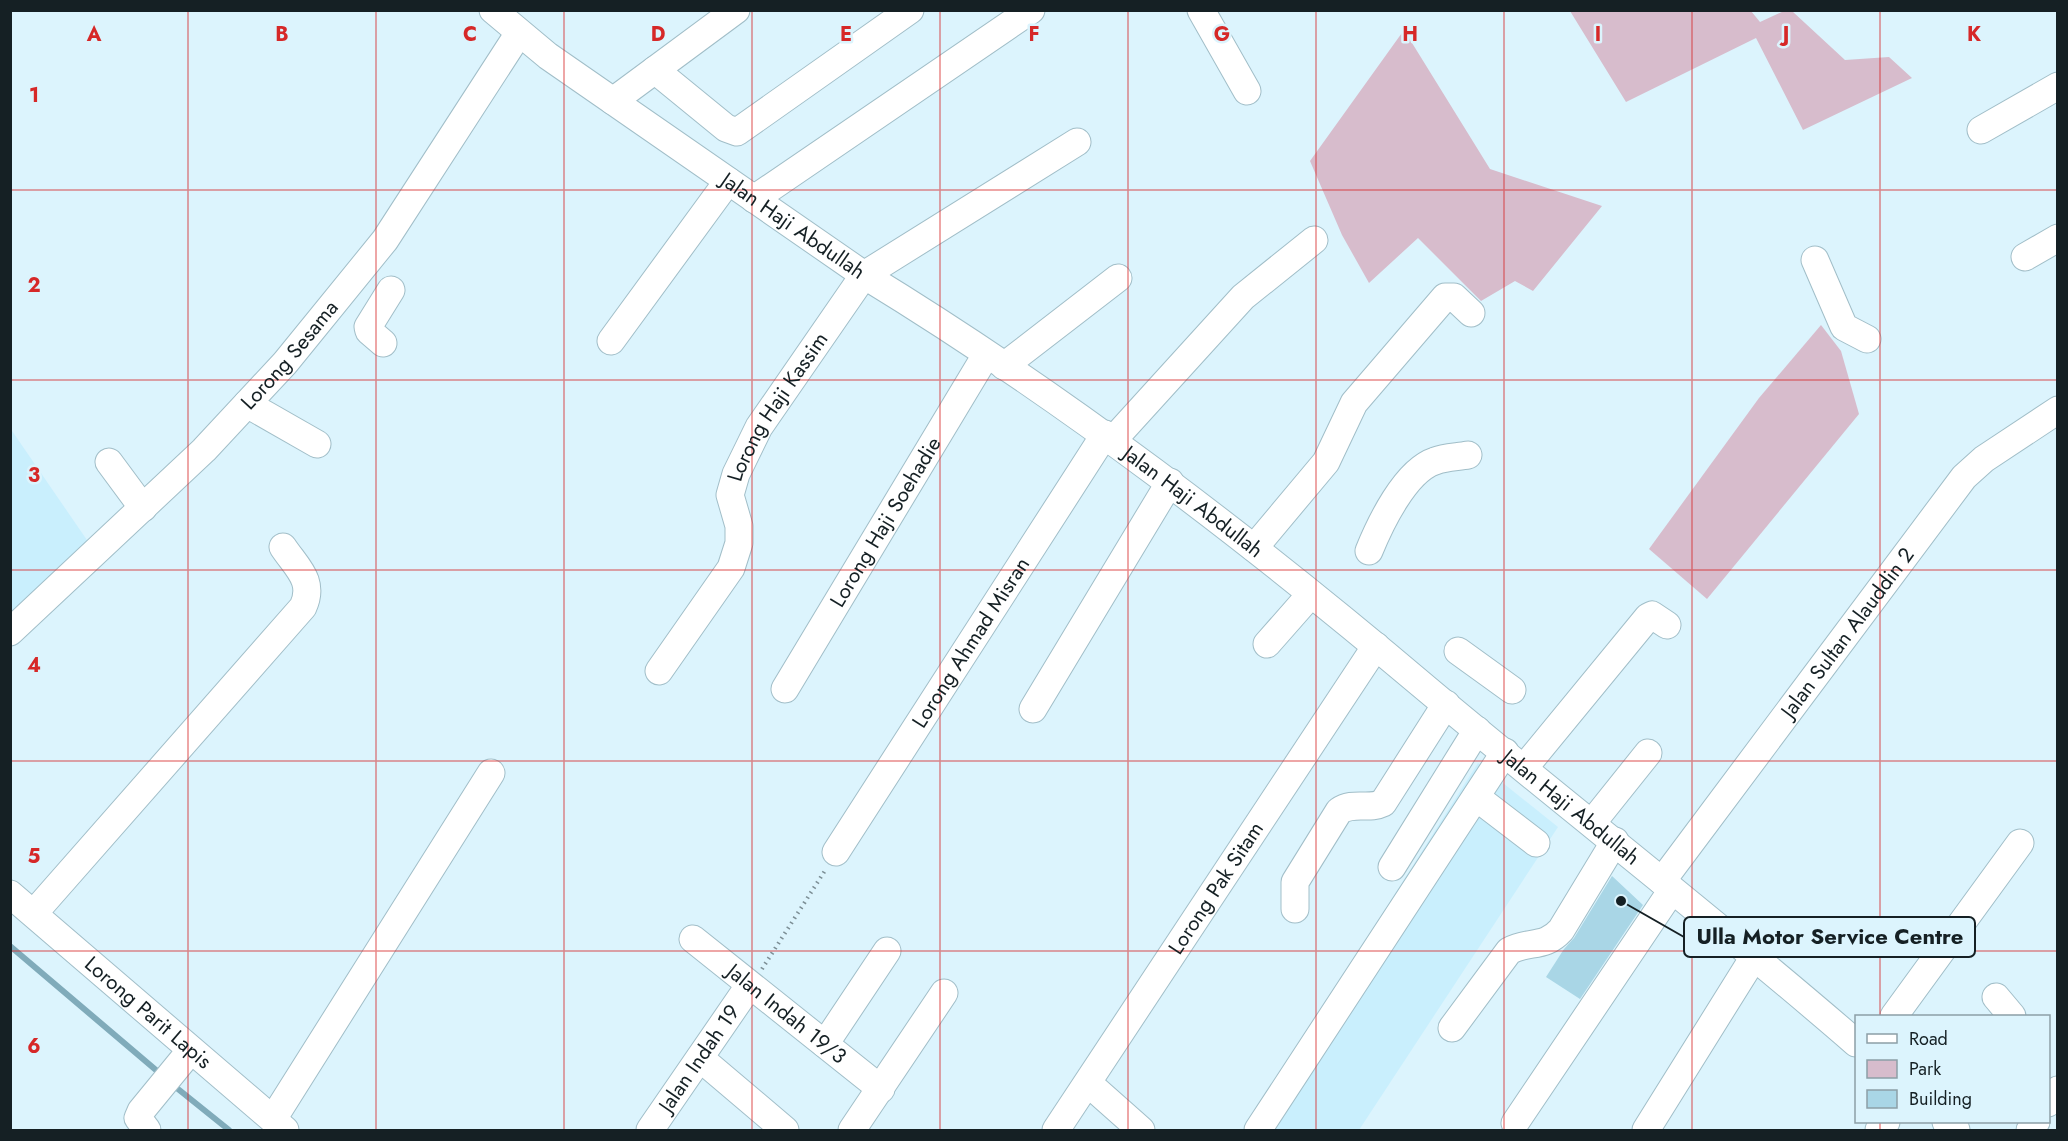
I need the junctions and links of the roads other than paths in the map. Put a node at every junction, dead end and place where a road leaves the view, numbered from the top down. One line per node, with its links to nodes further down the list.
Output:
1 (736, 10): 7 (street)
2 (910, 10): 7 (street)
3 (1031, 10): 14 (street)
4 (1201, 10): 9 (street)
5 (493, 11): 6 (street, Jalan Haji Abdullah)
6 (519, 33): 10 (street, Jalan Haji Abdullah); 19 (street, Lorong Sesama)
7 (655, 70): 10 (street)
8 (2058, 86): 11 (street)
9 (1247, 91)
10 (613, 101): 13 (street, Jalan Haji Abdullah)
11 (1981, 130)
12 (1077, 142): 20 (street)
13 (728, 181): 14 (street, Jalan Haji Abdullah); 24 (street)
14 (754, 199): 20 (street, Jalan Haji Abdullah)
15 (2058, 238): 17 (street)
16 (1314, 240): 29 (street, Lorong Ahmad Misran)
17 (2025, 257)
18 (1815, 260): 23 (street)
19 (364, 266): 25 (street); 27 (street, Lorong Sesama)
20 (864, 275): 26 (street, Jalan Haji Abdullah); 44 (street, Lorong Haji Kassim)
21 (1118, 278): 26 (street)
22 (1471, 313): 36 (street)
23 (1867, 339)
24 (611, 341)
25 (383, 343)
26 (995, 360): 29 (street, Jalan Haji Abdullah); 45 (street, Lorong Haji Soehadie)
27 (247, 404): 30 (street); 34 (street, Lorong Sesama)
28 (2058, 410): 60 (street, Jalan Sultan Alauddin 2)
29 (1109, 437): 33 (street, Jalan Haji Abdullah); 58 (street, Lorong Ahmad Misran)
30 (317, 444)
31 (1468, 455): 37 (street)
32 (109, 462): 34 (street)
33 (1170, 482): 36 (street, Jalan Haji Abdullah); 48 (street)
34 (143, 508): 40 (street, Lorong Sesama)
35 (282, 547): 63 (street)
36 (1254, 548): 38 (street, Jalan Haji Abdullah)
37 (1369, 551)
38 (1311, 594): 41 (street); 42 (street, Jalan Haji Abdullah)
39 (1667, 625): 51 (street)
40 (10, 632)
41 (1267, 644)
42 (1376, 646): 47 (street, Jalan Haji Abdullah); 75 (street, Lorong Pak Sitam)
43 (1458, 651): 46 (street)
44 (659, 671)
45 (785, 689)
46 (1512, 690)
47 (1446, 704): 49 (street, Jalan Haji Abdullah); 62 (street)
48 (1033, 709)
49 (1477, 730): 51 (street, Jalan Haji Abdullah); 59 (street)
50 (1648, 753): 54 (street)
51 (1515, 760): 53 (street); 54 (street, Jalan Haji Abdullah)
52 (491, 773): 78 (street)
53 (1476, 797): 56 (street); 85 (street)
54 (1592, 823): 55 (street, Jalan Haji Abdullah)
55 (1615, 841): 60 (street, Jalan Haji Abdullah); 70 (street)
56 (1536, 843)
57 (2020, 843): 69 (street)
58 (836, 852)
59 (1392, 867)
60 (1667, 885): 66 (street, Jalan Haji Abdullah); 77 (street, Jalan Sultan Alauddin 2)
61 (10, 894): 63 (street, Lorong Parit Lapis)
62 (1294, 909)
63 (34, 914): 73 (street, Lorong Parit Lapis)
64 (693, 939): 67 (street, Jalan Indah 19/3)
65 (887, 951): 72 (street)
66 (1754, 957): 71 (street, Jalan Haji Abdullah); 86 (street)
67 (749, 986): 72 (street, Jalan Indah 19/3); 74 (street, Jalan Indah 19)
68 (944, 993): 76 (street)
69 (1895, 1015)
70 (1452, 1028)
71 (1855, 1042)
72 (825, 1044): 76 (street, Jalan Indah 19/3)
73 (191, 1050): 78 (street, Lorong Parit Lapis); 80 (street)
74 (700, 1058): 79 (street, Jalan Indah 19); 81 (street)
75 (1088, 1083): 83 (street, Lorong Pak Sitam); 84 (street)
76 (881, 1089): 82 (street)
77 (1515, 1124)
78 (280, 1125)
79 (654, 1129)
80 (147, 1131)
81 (785, 1131)
82 (852, 1131)
83 (1056, 1131)
84 (1141, 1131)
85 (1258, 1131)
86 (1646, 1131)

